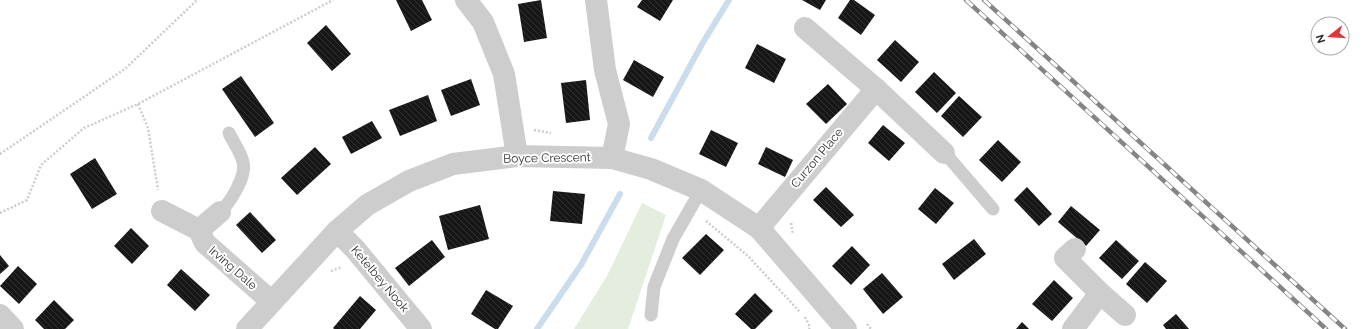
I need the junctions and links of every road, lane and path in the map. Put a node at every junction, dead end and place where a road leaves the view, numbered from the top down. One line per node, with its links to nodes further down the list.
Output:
1 (197, 0): 9 (path)
2 (332, 0): 16 (path)
3 (466, 0): 10 (street)
4 (596, 0): 11 (street)
5 (805, 28): 6 (street)
6 (876, 88): 8 (street); 17 (street, Curzon Place)
7 (229, 133): 15 (lane)
8 (944, 153): 13 (lane)
9 (0, 154)
10 (517, 156): 11 (street, Boyce Crescent); 19 (street, Boyce Crescent)
11 (612, 158): 12 (street, Boyce Crescent)
12 (695, 199): 17 (street, Boyce Crescent); 23 (lane); 28 (path)
13 (993, 209)
14 (162, 211): 18 (street)
15 (220, 212): 18 (street)
16 (0, 213)
17 (759, 228): 25 (street, Boyce Crescent)
18 (199, 230): 22 (street, Irving Dale)
19 (337, 231): 22 (street, Boyce Crescent); 27 (street, Ketelbey Nook)
20 (1075, 249): 21 (street)
21 (1100, 293): 24 (street); 29 (street)
22 (272, 301): 26 (street, Boyce Crescent)
23 (650, 315)
24 (1125, 315)
25 (844, 328)
26 (247, 329)
27 (421, 329)
28 (809, 329)
29 (1073, 329)

